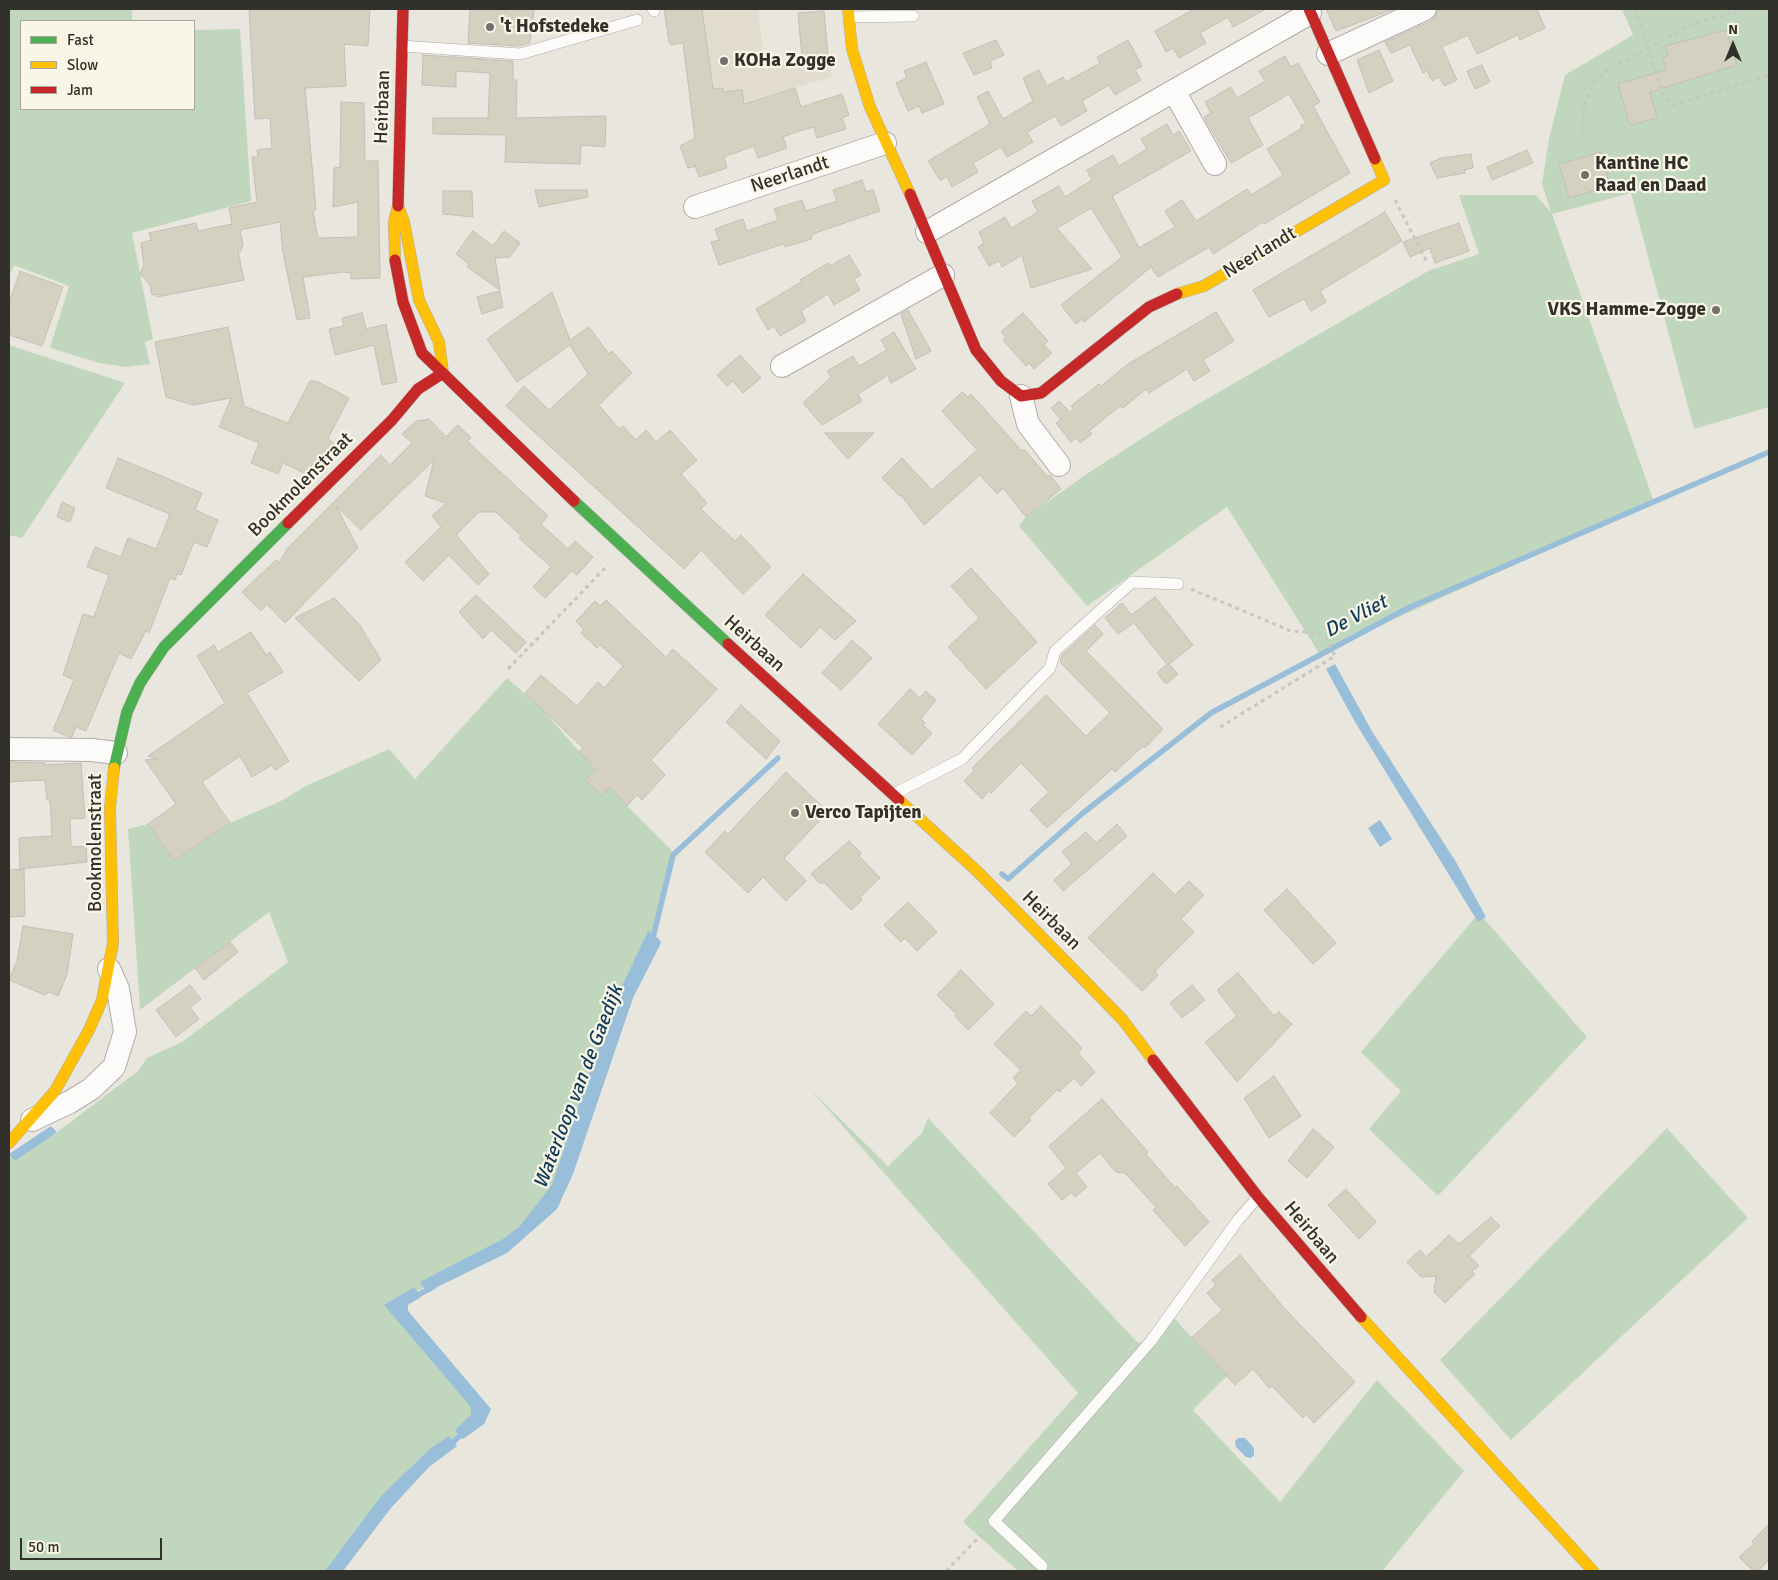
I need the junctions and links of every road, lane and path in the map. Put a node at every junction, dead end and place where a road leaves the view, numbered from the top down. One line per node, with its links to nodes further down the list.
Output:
1 (403, 9): 9 (main road, Heirbaan)
2 (1425, 9): 11 (street)
3 (1634, 9): 10 (path)
4 (1744, 9): 10 (path)
5 (1310, 11): 11 (main road); 13 (street)
6 (848, 13): 7 (lane); 15 (main road)
7 (913, 16)
8 (637, 20): 9 (lane)
9 (402, 46): 18 (main road, Heirbaan)
10 (1649, 47): 12 (path); 14 (path)
11 (1328, 54): 17 (main road)
12 (1769, 75)
13 (1174, 91): 16 (street); 20 (street)
14 (1582, 137)
15 (885, 143): 19 (street, Neerlandt); 20 (main road)
16 (1215, 164)
17 (1384, 180): 21 (path); 25 (main road, Neerlandt)
18 (398, 206): 24 (main road, Heirbaan); 24 (main road, Heirbaan)
19 (695, 207)
20 (927, 232): 22 (main road)
21 (1428, 264)
22 (943, 275): 23 (street); 25 (main road)
23 (782, 366)
24 (443, 373): 27 (main road, Heirbaan); 32 (main road, Bookmolenstraat)
25 (1021, 396): 26 (street)
26 (1059, 465)
27 (623, 550): 29 (path); 33 (main road, Heirbaan)
28 (1178, 584): 30 (path); 33 (lane)
29 (508, 669)
30 (1217, 729)
31 (9, 748): 32 (street)
32 (116, 753): 34 (main road, Bookmolenstraat)
33 (894, 794): 37 (main road, Heirbaan)
34 (109, 969): 35 (main road, Bookmolenstraat); 35 (street)
35 (29, 1121): 36 (main road, Bookmolenstraat)
36 (9, 1143)
37 (1258, 1197): 38 (lane); 41 (main road, Heirbaan)
38 (994, 1521): 39 (lane); 40 (path)
39 (1042, 1566)
40 (946, 1571)
41 (1593, 1571)

